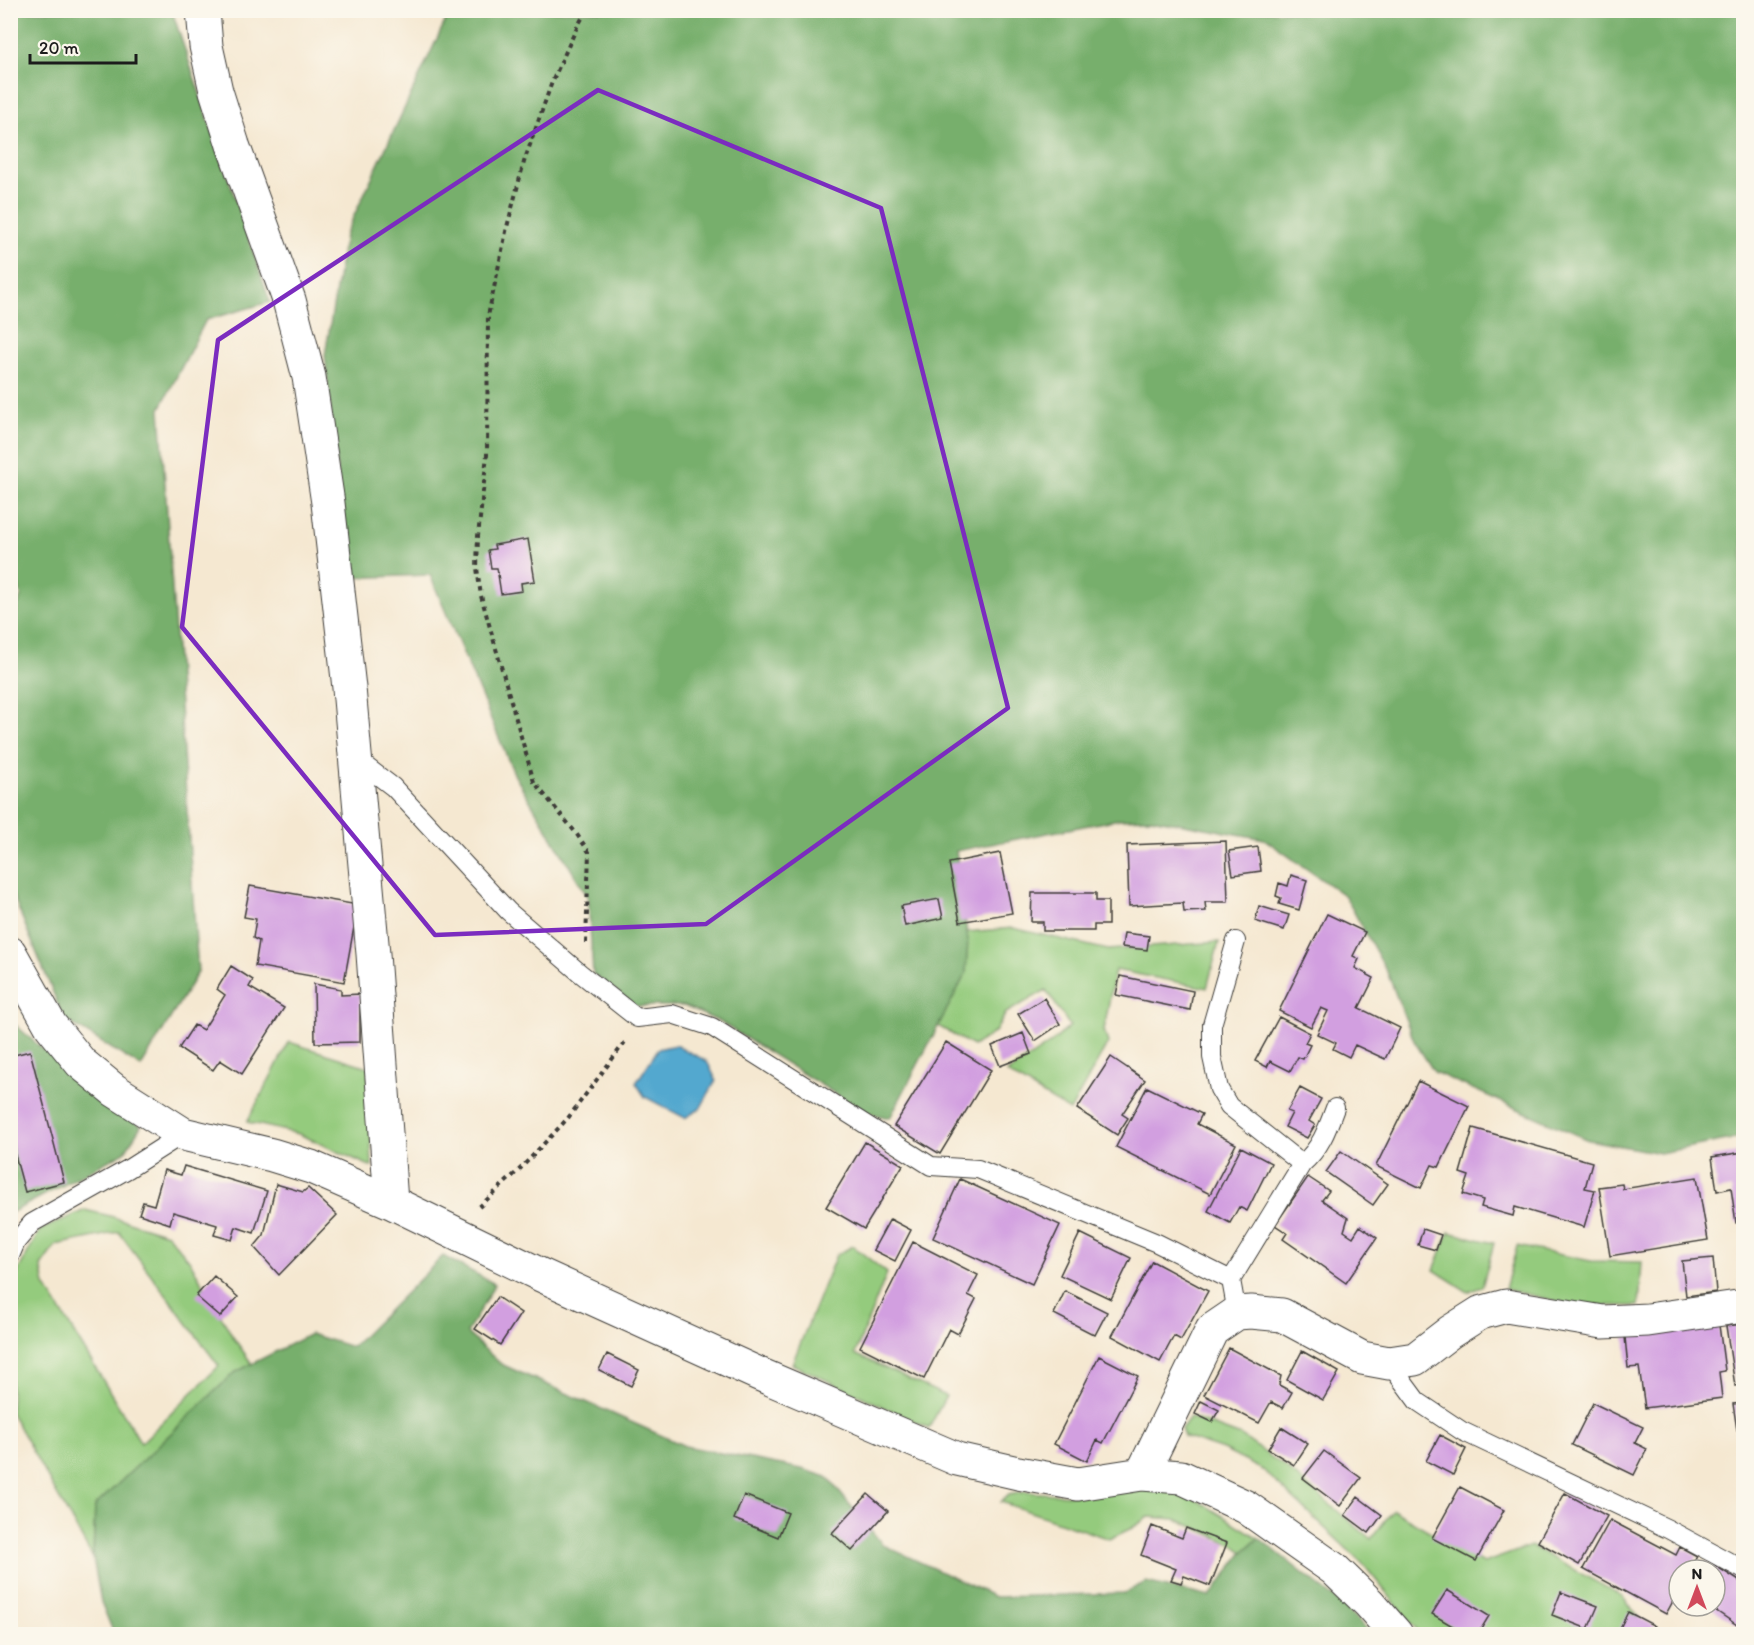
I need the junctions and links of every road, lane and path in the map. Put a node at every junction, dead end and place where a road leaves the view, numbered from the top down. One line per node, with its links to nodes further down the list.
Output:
1 (203, 10): 3 (street)
2 (587, 10): 6 (path)
3 (356, 758): 6 (lane); 11 (street)
4 (1236, 941): 10 (lane)
5 (10, 953): 9 (street)
6 (580, 973): 7 (lane)
7 (637, 1018): 12 (path); 14 (lane)
8 (1335, 1108): 10 (lane)
9 (183, 1134): 11 (street); 13 (lane)
10 (1302, 1164): 14 (lane)
11 (391, 1202): 12 (street)
12 (452, 1232): 18 (street)
13 (10, 1256)
14 (1231, 1280): 16 (lane)
15 (1743, 1306): 17 (street)
16 (1237, 1313): 17 (street); 18 (street)
17 (1389, 1363): 19 (lane)
18 (1142, 1474): 20 (street)
19 (1743, 1570)
20 (1396, 1635)

